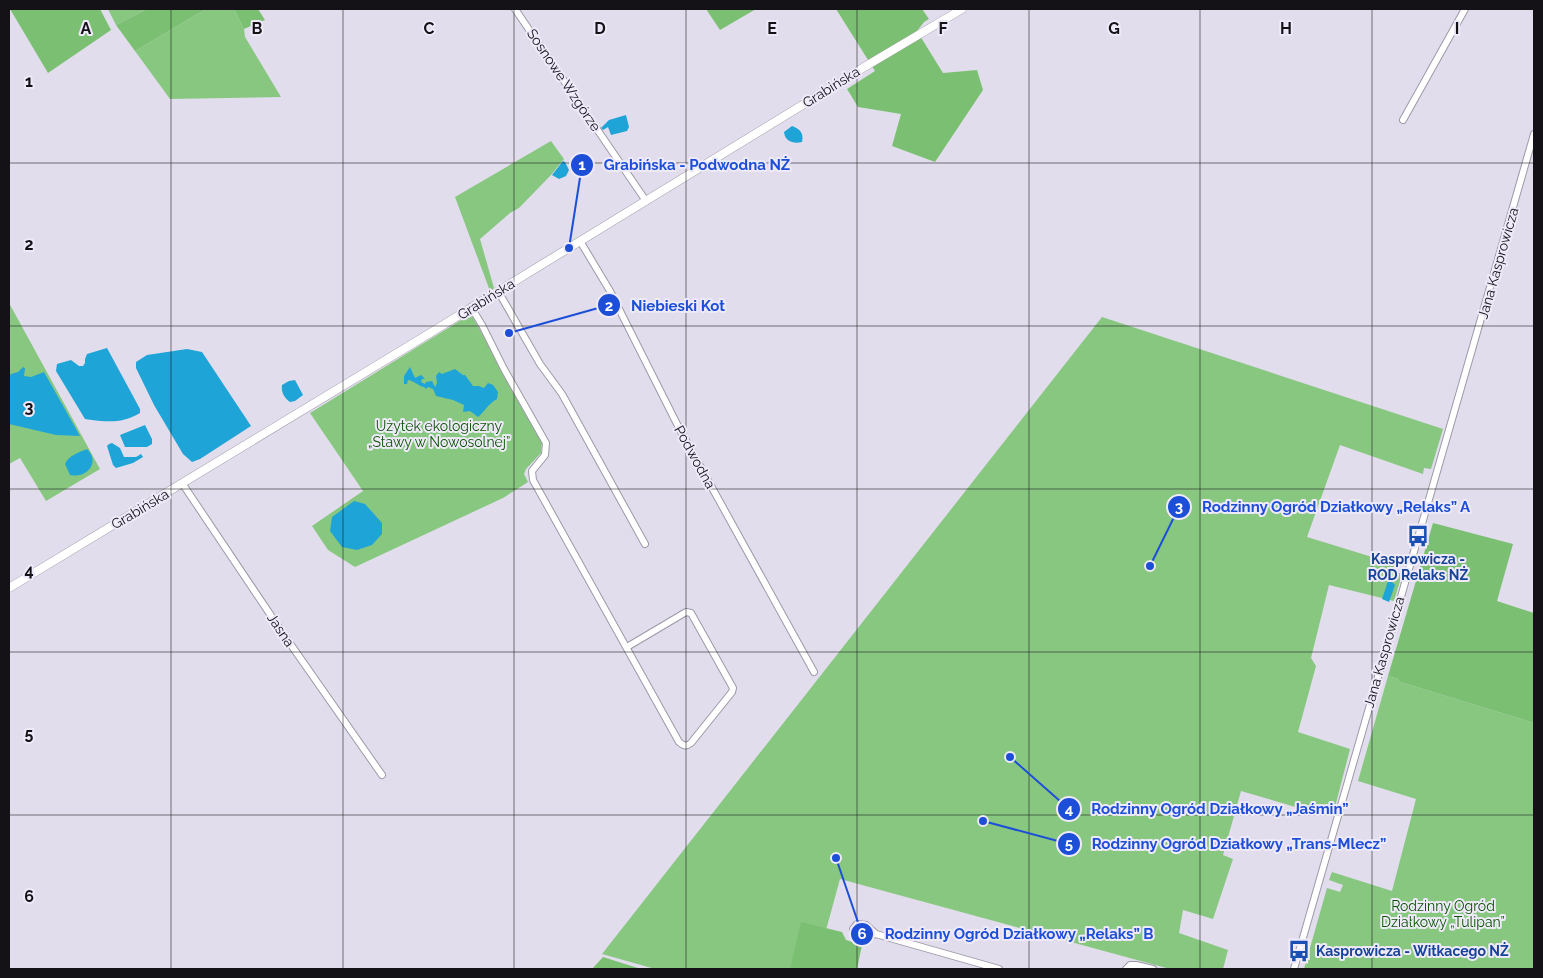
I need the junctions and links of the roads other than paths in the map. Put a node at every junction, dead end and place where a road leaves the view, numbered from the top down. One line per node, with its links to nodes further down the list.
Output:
1 (515, 9): 6 (street, Sosnowe Wzgórze)
2 (962, 9): 6 (street, Grabińska)
3 (1465, 9): 4 (street)
4 (1403, 120)
5 (1534, 134): 20 (street, Jana Kasprowicza)
6 (646, 201): 7 (street, Grabińska)
7 (580, 241): 8 (street, Grabińska); 14 (street, Podwodna)
8 (498, 292): 9 (street, Grabińska); 11 (street)
9 (471, 307): 10 (street, Grabińska); 13 (street)
10 (182, 483): 12 (street, Grabińska); 15 (street, Jasna)
11 (646, 544)
12 (9, 588)
13 (627, 647): 13 (street)
14 (814, 672)
15 (382, 775)
16 (876, 934): 17 (street)
17 (999, 969)
18 (1126, 969): 19 (street)
19 (1152, 969)
20 (1294, 969)

